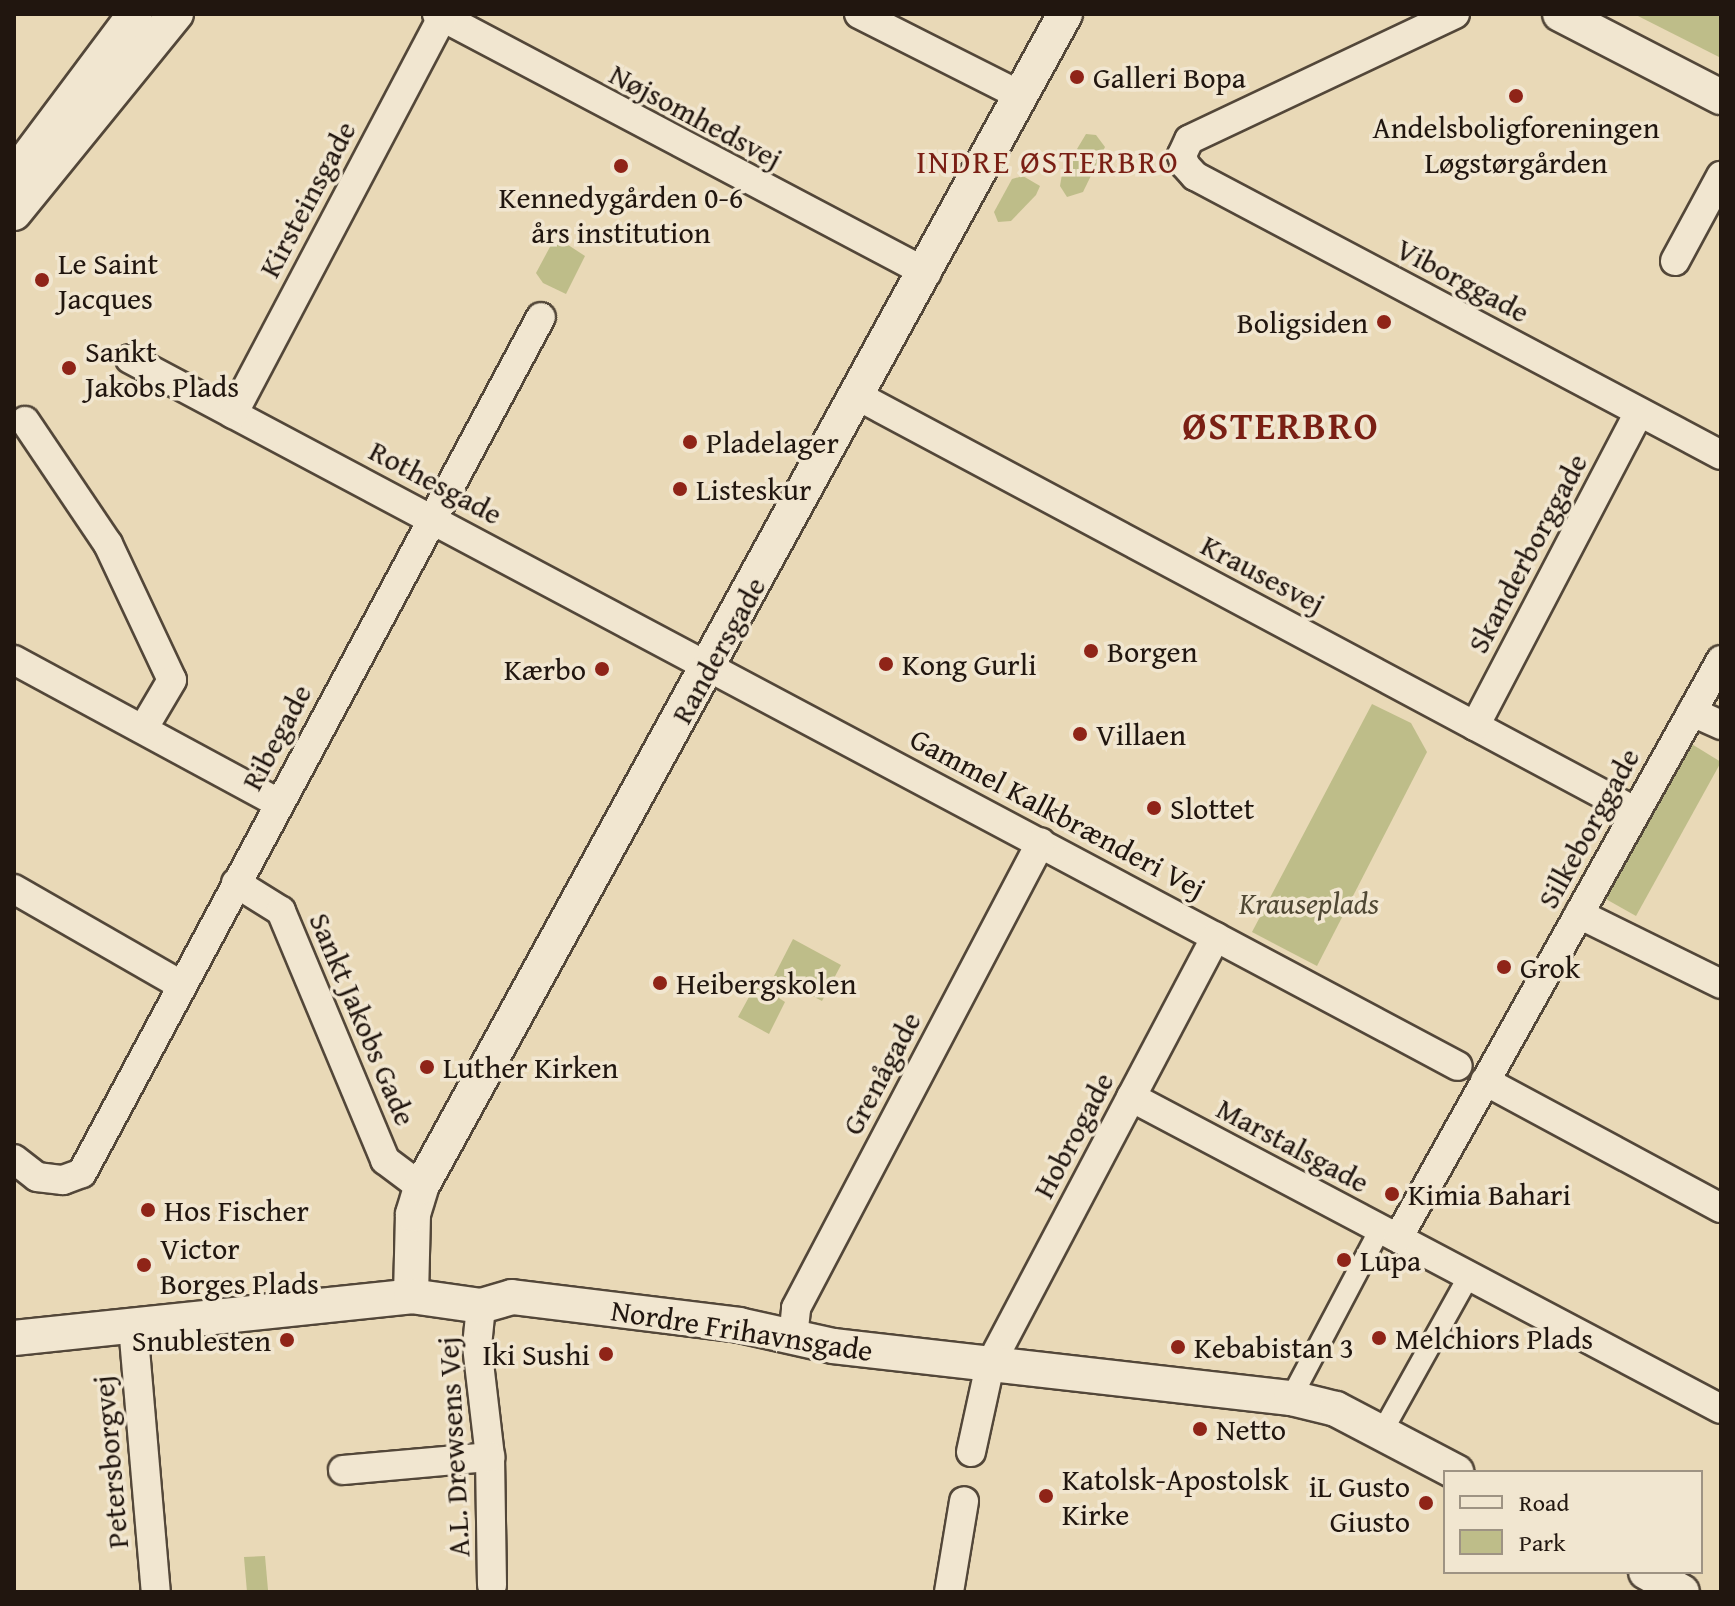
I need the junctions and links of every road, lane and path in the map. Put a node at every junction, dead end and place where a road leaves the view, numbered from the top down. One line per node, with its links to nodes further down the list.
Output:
1 (135, 14): 10 (street)
2 (176, 14): 12 (street)
3 (859, 14): 8 (street)
4 (1065, 14): 8 (street, Randersgade)
5 (1455, 14): 18 (street, Viborggade)
6 (1560, 14): 9 (street)
7 (439, 15): 14 (street, Nøjsomhedsvej); 19 (street, Kirsteinsgade)
8 (1021, 96): 14 (street, Randersgade)
9 (1721, 97)
10 (14, 176)
11 (1721, 176): 13 (street)
12 (14, 213)
13 (1675, 261)
14 (927, 273): 17 (street, Randersgade)
15 (541, 317): 22 (street, Ribegade)
16 (130, 359): 19 (street, Rothesgade)
17 (858, 396): 25 (street, Randersgade); 28 (street, Krausesvej)
18 (1639, 412): 21 (street, Viborggade); 28 (street, Skanderborggade)
19 (233, 414): 22 (street, Rothesgade)
20 (25, 421): 29 (street)
21 (1721, 455)
22 (433, 519): 25 (street, Rothesgade); 30 (street, Ribegade)
23 (14, 660): 29 (street)
24 (1721, 660): 26 (street, Silkeborggade)
25 (710, 665): 32 (street, Gammel Kalkbrænderi Vej); 43 (street, Randersgade)
26 (1692, 712): 27 (street); 31 (street, Silkeborggade)
27 (1721, 725)
28 (1475, 726): 31 (street, Krausesvej)
29 (143, 729): 30 (street)
30 (279, 803): 33 (street, Ribegade)
31 (1636, 812): 35 (street, Silkeborggade)
32 (1041, 842): 36 (street, Gammel Kalkbrænderi Vej); 51 (street, Grenågade)
33 (236, 883): 38 (street, Ribegade); 43 (street, Sankt Jakobs Gade)
34 (14, 889): 38 (street)
35 (1579, 914): 37 (street); 40 (street, Silkeborggade)
36 (1216, 937): 39 (street, Gammel Kalkbrænderi Vej); 41 (street, Hobrogade)
37 (1721, 984)
38 (181, 985): 42 (street, Ribegade)
39 (1458, 1066)
40 (1485, 1081): 44 (street); 45 (street, Silkeborggade)
41 (1131, 1097): 45 (street, Marstalsgade); 52 (street, Hobrogade)
42 (14, 1159)
43 (421, 1187): 47 (street, Randersgade)
44 (1721, 1208)
45 (1389, 1234): 46 (street, Marstalsgade); 53 (street)
46 (1469, 1276): 54 (street, Marstalsgade); 55 (street)
47 (411, 1296): 48 (street, Nordre Frihavnsgade); 49 (street, Nordre Frihavnsgade)
48 (481, 1306): 51 (street, Nordre Frihavnsgade); 57 (street, A.L. Drewsens Vej)
49 (133, 1326): 50 (street, Nordre Frihavnsgade); 63 (street, Petersborgvej)
50 (14, 1338)
51 (793, 1338): 52 (street, Nordre Frihavnsgade)
52 (990, 1365): 53 (street, Nordre Frihavnsgade); 56 (street, Hobrogade)
53 (1291, 1398): 55 (street, Nordre Frihavnsgade)
54 (1721, 1409)
55 (1382, 1432): 59 (street, Nordre Frihavnsgade)
56 (971, 1452)
57 (490, 1457): 58 (street); 62 (street, A.L. Drewsens Vej)
58 (343, 1470)
59 (1452, 1470)
60 (964, 1501): 64 (street)
61 (1650, 1574): 65 (street)
62 (492, 1585)
63 (156, 1592)
64 (949, 1592)
65 (1682, 1592)

